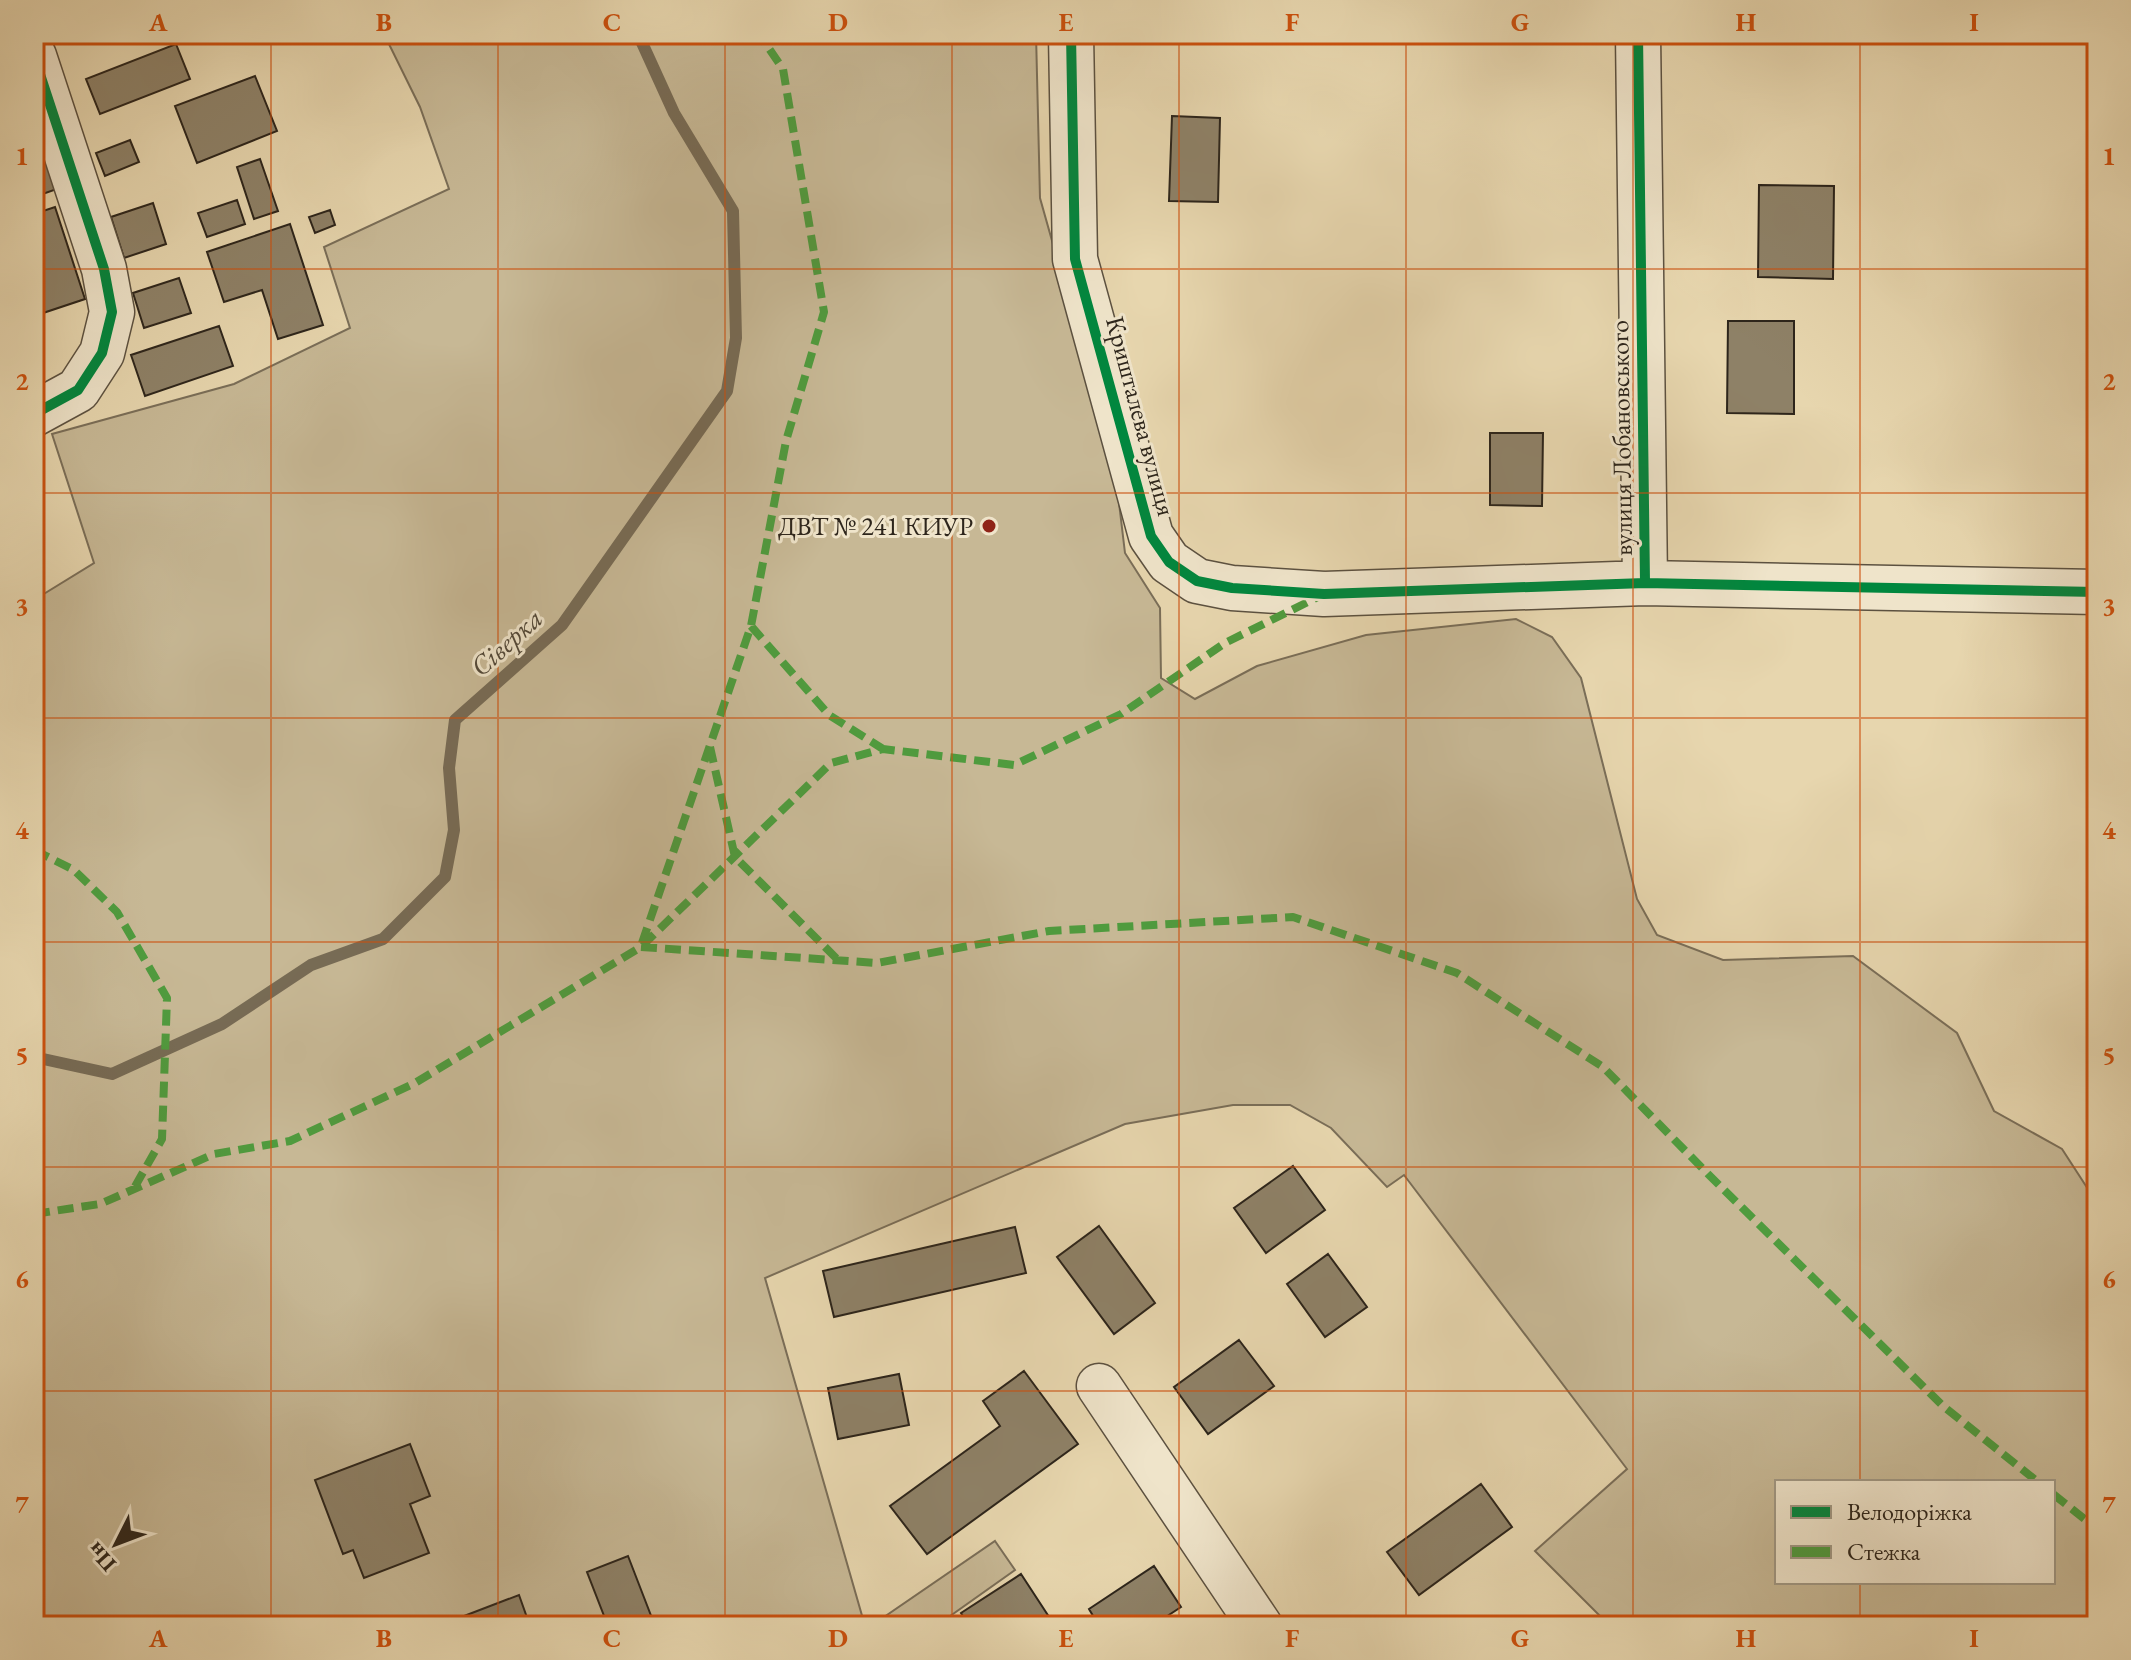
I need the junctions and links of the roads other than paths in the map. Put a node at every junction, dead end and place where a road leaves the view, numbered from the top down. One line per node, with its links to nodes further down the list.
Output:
1 (1071, 34): 5 (street, Кришталева вулиця)
2 (1638, 34): 5 (street, вулиця Лобановського)
3 (34, 56): 4 (street)
4 (34, 414)
5 (1645, 583): 6 (street, вулиця Лобановського)
6 (2097, 592)
7 (1099, 1386): 8 (street)
8 (1260, 1626)

